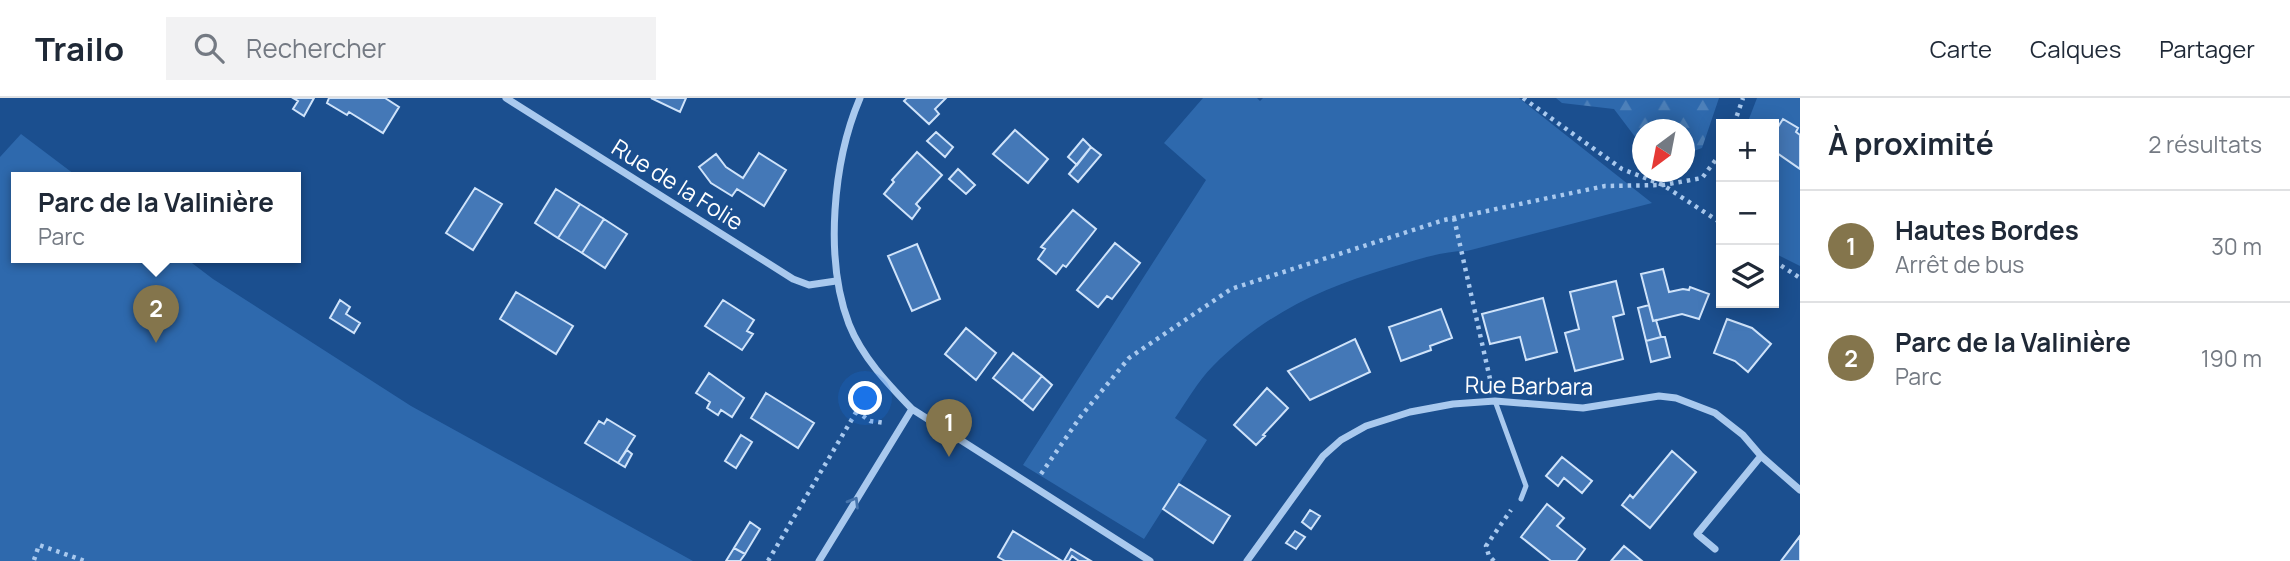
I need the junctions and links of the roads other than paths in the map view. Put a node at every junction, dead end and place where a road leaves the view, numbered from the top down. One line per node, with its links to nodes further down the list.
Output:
1 (506, 98): 3 (street, Rue de la Folie)
2 (860, 98): 3 (street)
3 (836, 281): 5 (street)
4 (1495, 401): 6 (street, Rue Barbara); 8 (lane); 12 (street, Rue Barbara)
5 (912, 410): 10 (street, one-way to 5); 11 (street)
6 (1761, 456): 7 (street, Rue Barbara); 9 (street)
7 (1800, 490)
8 (1521, 499)
9 (1715, 549)
10 (819, 561)
11 (1150, 561)
12 (1248, 561)

